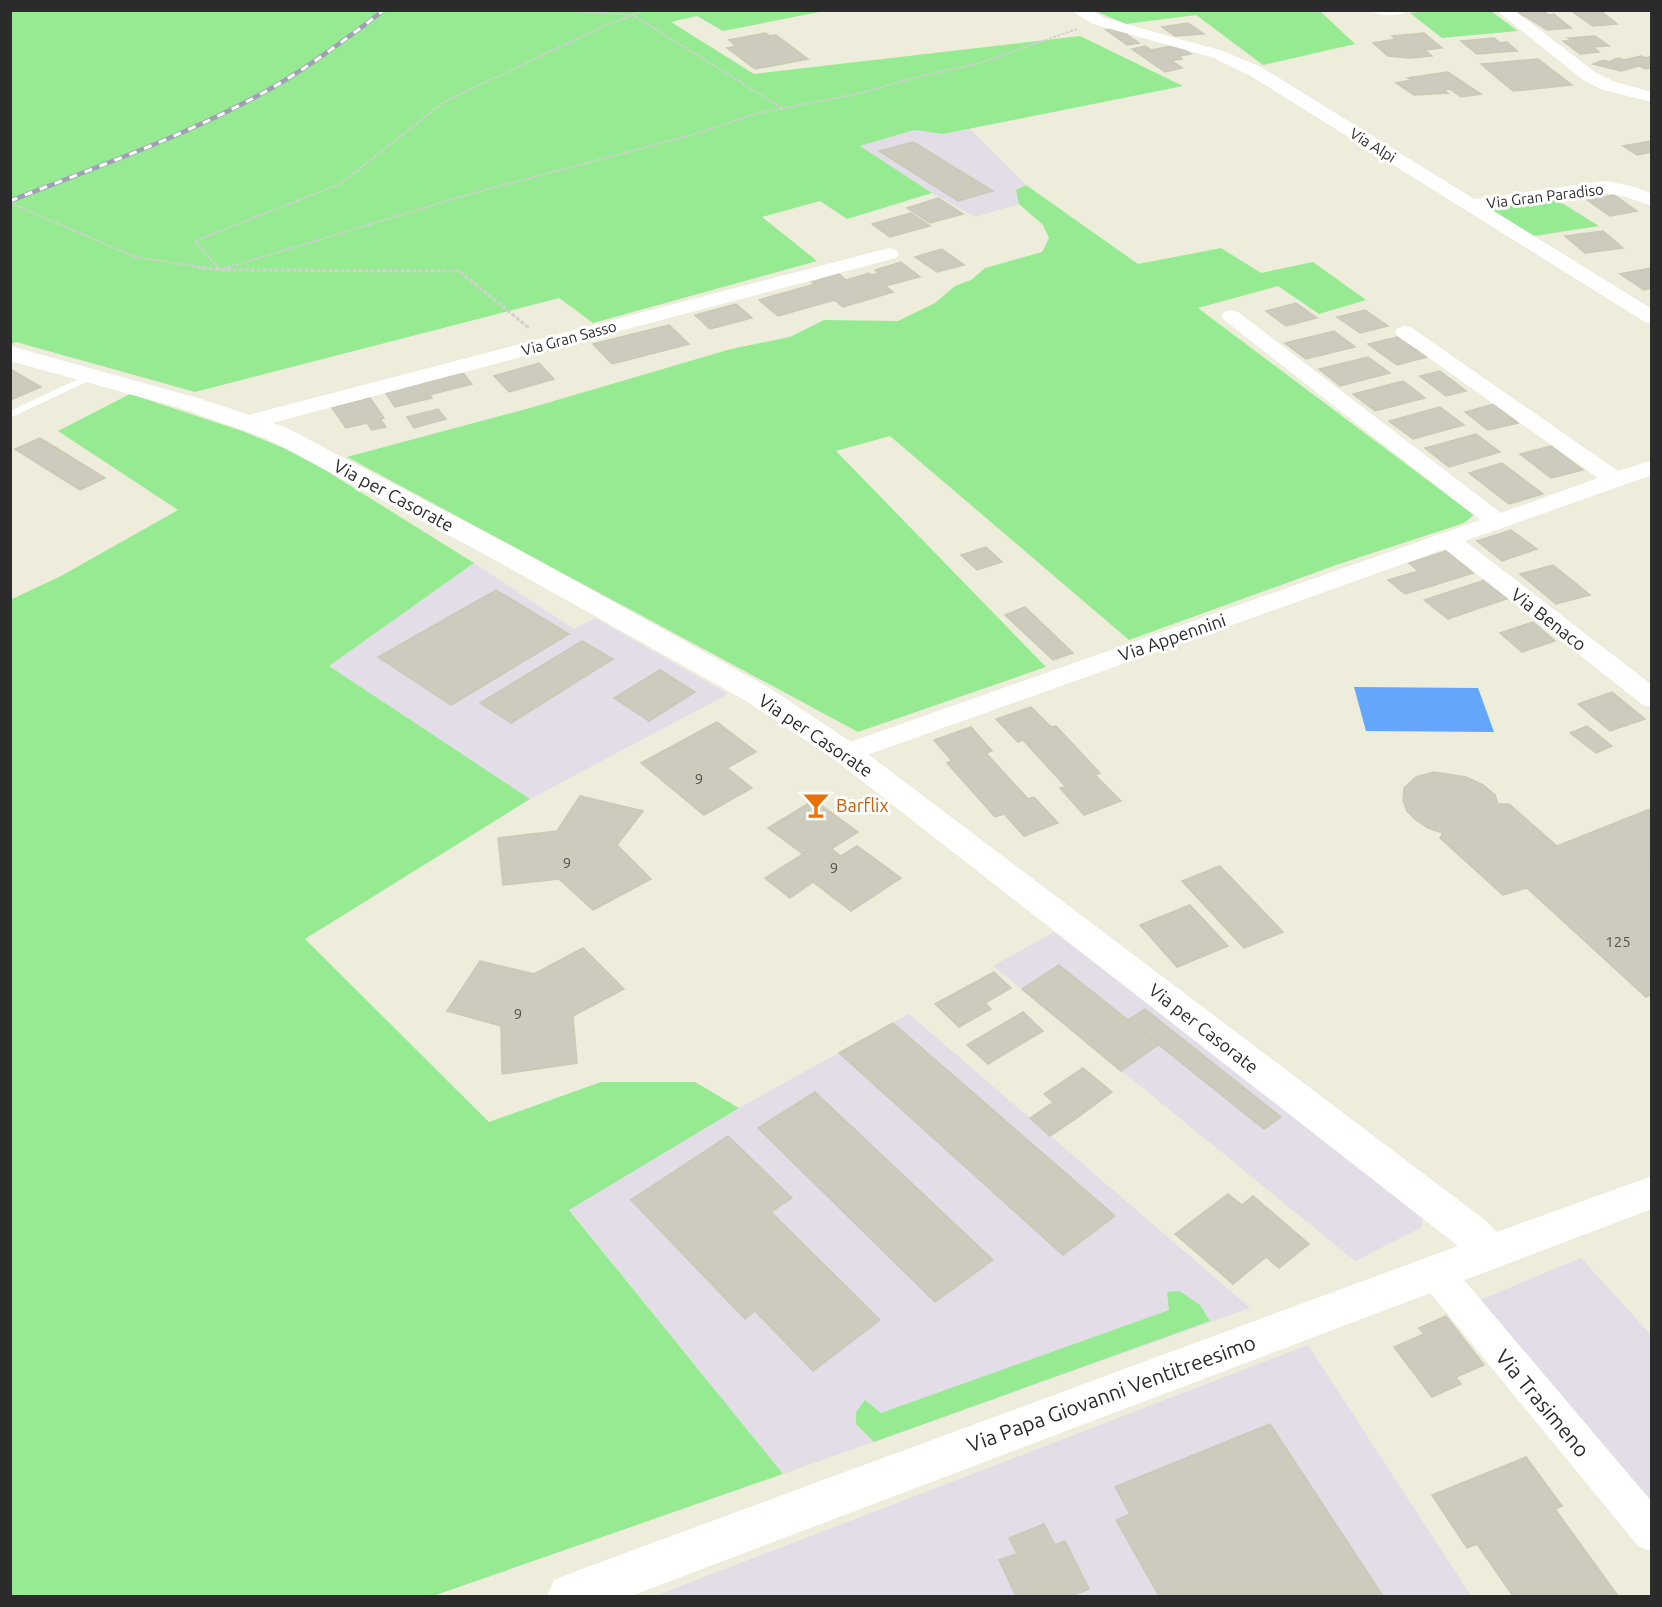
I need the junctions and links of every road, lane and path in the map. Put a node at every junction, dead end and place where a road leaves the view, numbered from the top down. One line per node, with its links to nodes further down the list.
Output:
1 (559, 10): 7 (path)
2 (646, 10): 7 (path)
3 (1077, 10): 8 (street, Via Alpi)
4 (1377, 10): 5 (street)
5 (1402, 10)
6 (1503, 10): 9 (street)
7 (633, 15): 10 (path); 15 (path)
8 (1099, 21): 10 (path); 13 (street, Via Alpi)
9 (1652, 97)
10 (783, 109): 15 (path)
11 (1652, 201): 13 (street, Via Gran Paradiso)
12 (10, 202): 15 (path)
13 (1472, 205): 17 (street, Via Alpi)
14 (889, 254): 19 (street, Via Gran Sasso)
15 (220, 270): 19 (path)
16 (1231, 316): 26 (street)
17 (1652, 318)
18 (1405, 332): 25 (street)
19 (548, 343): 23 (street, Via Gran Sasso)
20 (10, 353): 21 (street, Via per Casorate)
21 (91, 376): 22 (lane); 23 (street, Via per Casorate)
22 (10, 415)
23 (249, 422): 29 (street, Via per Casorate)
24 (1652, 467): 25 (street, Via Appennini)
25 (1615, 480): 26 (street, Via Appennini)
26 (1498, 522): 27 (street, Via Appennini)
27 (1447, 539): 28 (street, Via Benaco); 29 (street, Via Appennini)
28 (1652, 699)
29 (846, 753): 31 (street, Via per Casorate)
30 (1652, 1192): 31 (street, Via Papa Giovanni Ventitreesimo)
31 (1491, 1252): 32 (street, Via Papa Giovanni Ventitreesimo)
32 (1435, 1272): 33 (street, Via Trasimeno); 34 (street, Via Papa Giovanni Ventitreesimo)
33 (1652, 1533)
34 (575, 1596)

